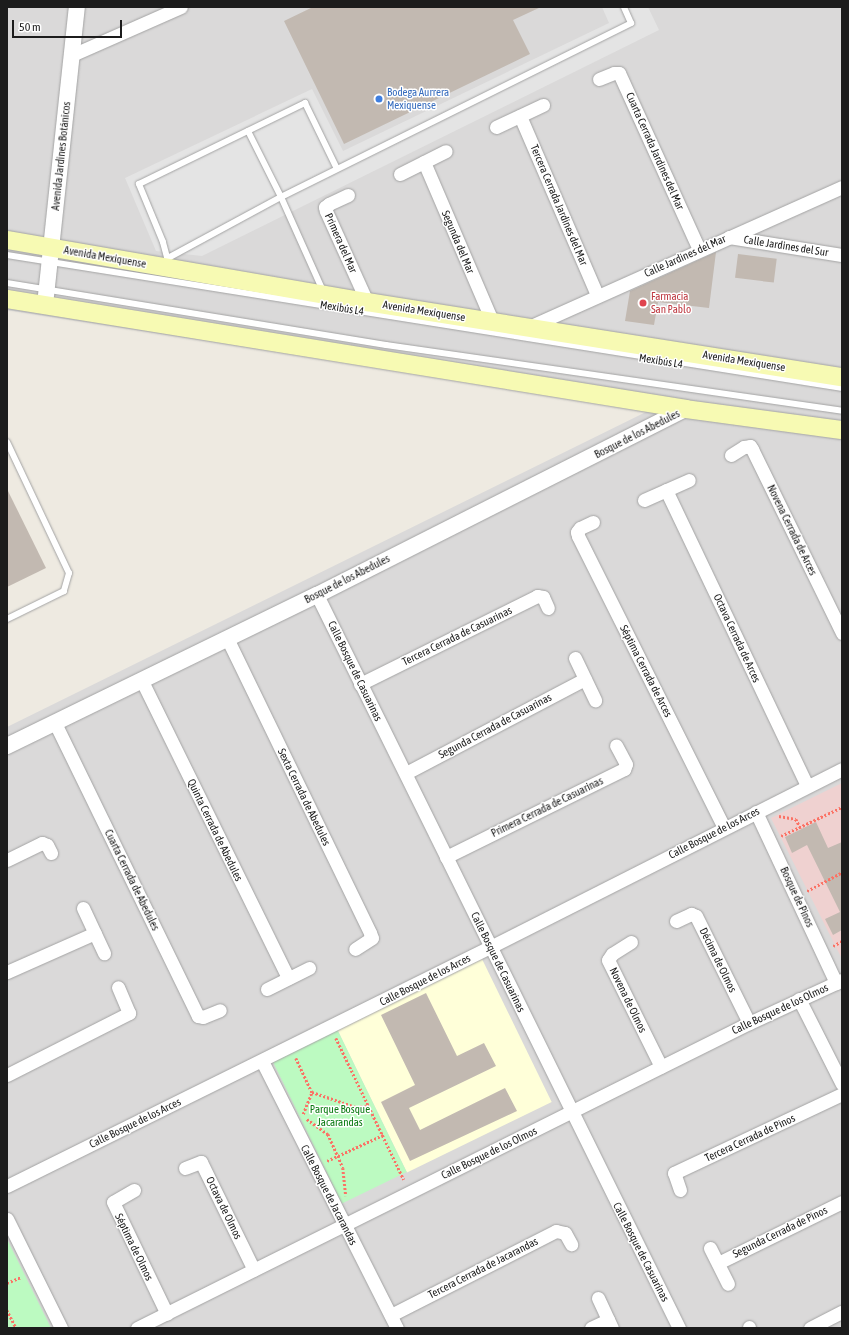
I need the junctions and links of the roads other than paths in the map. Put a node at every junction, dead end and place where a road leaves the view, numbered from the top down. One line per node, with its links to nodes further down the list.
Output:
1 (77, 7): 4 (street, Avenida Jardines Botánicos)
2 (180, 7): 4 (street)
3 (624, 7): 12 (lane)
4 (72, 54): 20 (street, Avenida Jardines Botánicos)
5 (599, 79): 19 (street, Cuarta Cerrada Jardines del Mar)
6 (543, 105): 7 (street)
7 (520, 116): 8 (street); 26 (street, Tercera Cerrada Jardines del Mar)
8 (496, 127)
9 (248, 131): 12 (lane); 16 (lane); 23 (lane)
10 (446, 151): 11 (street)
11 (424, 162): 13 (street); 30 (street, Segunda del Mar)
12 (337, 169): 16 (lane)
13 (400, 174)
14 (842, 187): 17 (street, Calle Jardines del Mar)
15 (348, 195): 29 (street, Primera del Mar)
16 (282, 197): 23 (lane); 25 (lane)
17 (729, 237): 19 (street, Calle Jardines del Mar); 22 (street, Calle Jardines del Sur)
18 (7, 240): 20 (main road, Avenida Mexiquense)
19 (699, 249): 26 (street, Calle Jardines del Mar)
20 (50, 254): 21 (lane, Mexibús L4); 23 (main road, Avenida Mexiquense); 27 (street, Avenida Jardines Botánicos); 33 (lane, Mexibús L4)
21 (7, 255)
22 (842, 255)
23 (168, 263): 25 (main road, Avenida Mexiquense)
24 (7, 283): 27 (lane)
25 (324, 294): 29 (main road, Avenida Mexiquense)
26 (597, 295): 31 (street, Calle Jardines del Mar)
27 (45, 297): 28 (main road); 34 (main road); 35 (lane)
28 (7, 299)
29 (367, 302): 30 (main road, Avenida Mexiquense)
30 (492, 321): 31 (main road, Avenida Mexiquense)
31 (529, 327): 32 (main road, Avenida Mexiquense)
32 (842, 376)
33 (842, 388)
34 (686, 409): 36 (main road); 43 (street, Bosque de los Abedules)
35 (842, 411)
36 (842, 430)
37 (7, 442): 45 (lane)
38 (731, 454): 46 (street, Novena Cerrada de Arces)
39 (689, 480): 40 (street)
40 (666, 490): 41 (street); 58 (street, Octava Cerrada de Arces)
41 (644, 500)
42 (594, 522): 60 (street, Séptima Cerrada de Arces)
43 (317, 595): 47 (street, Bosque de los Abedules); 51 (street, Calle Bosque de Casuarinas)
44 (548, 608): 51 (street, Tercera Cerrada de Casuarinas)
45 (7, 619)
46 (842, 633)
47 (227, 638): 50 (street, Bosque de los Abedules); 69 (street, Sexta Cerrada de Abedules)
48 (575, 658): 49 (street)
49 (585, 679): 52 (street); 57 (street, Segunda Cerrada de Casuarinas)
50 (142, 681): 53 (street, Bosque de los Abedules); 73 (street, Quinta Cerrada de Abedules)
51 (360, 684): 57 (street, Calle Bosque de Casuarinas)
52 (595, 700)
53 (54, 723): 55 (street, Bosque de los Abedules); 78 (street, Cuarta Cerrada de Abedules)
54 (616, 745): 62 (street, Primera Cerrada de Casuarinas)
55 (7, 746)
56 (842, 769): 58 (street, Calle Bosque de los Arces)
57 (406, 773): 62 (street, Calle Bosque de Casuarinas)
58 (807, 786): 59 (street, Calle Bosque de los Arces)
59 (756, 812): 60 (street, Calle Bosque de los Arces); 74 (street, Bosque de Pinos)
60 (724, 828): 68 (street, Calle Bosque de los Arces)
61 (51, 853): 63 (street)
62 (446, 856): 68 (street, Calle Bosque de Casuarinas)
63 (7, 860)
64 (83, 908): 66 (street)
65 (676, 921): 79 (street, Décima de Olmos)
66 (94, 933): 70 (street); 72 (street)
67 (631, 942): 81 (street, Novena de Olmos)
68 (490, 947): 80 (street, Calle Bosque de los Arces); 85 (street, Calle Bosque de Casuarinas)
69 (355, 949)
70 (104, 953)
71 (309, 968): 73 (street)
72 (7, 972)
73 (288, 978): 76 (street)
74 (839, 981): 77 (street, Calle Bosque de los Olmos)
75 (118, 987): 82 (street)
76 (267, 989)
77 (799, 999): 79 (street, Calle Bosque de los Olmos); 83 (street)
78 (220, 1010)
79 (749, 1023): 81 (street, Calle Bosque de los Olmos)
80 (262, 1061): 87 (street, Calle Bosque de los Arces); 92 (street, Calle Bosque de Jacarandas)
81 (661, 1067): 85 (street, Calle Bosque de los Olmos)
82 (7, 1075)
83 (842, 1084)
84 (842, 1094): 89 (street, Tercera Cerrada de Pinos)
85 (572, 1112): 92 (street, Calle Bosque de los Olmos); 107 (street, Calle Bosque de Casuarinas)
86 (185, 1168): 96 (street, Octava de Olmos)
87 (7, 1186)
88 (134, 1190): 100 (street, Séptima de Olmos)
89 (680, 1190)
90 (842, 1202): 95 (street, Segunda Cerrada de Pinos)
91 (7, 1219): 103 (street)
92 (345, 1226): 96 (street, Calle Bosque de los Olmos); 101 (street, Calle Bosque de Jacarandas)
93 (571, 1244): 101 (street, Tercera Cerrada de Jacarandas)
94 (710, 1248): 95 (street)
95 (718, 1263): 97 (street)
96 (254, 1270): 100 (street, Calle Bosque de los Olmos)
97 (728, 1284)
98 (598, 1298): 102 (street)
99 (842, 1312): 108 (street)
100 (167, 1314): 104 (street, Calle Bosque de los Olmos)
101 (391, 1315): 105 (street, Calle Bosque de Jacarandas)
102 (610, 1324): 106 (street)
103 (61, 1328)
104 (137, 1328)
105 (397, 1328)
106 (591, 1328)
107 (679, 1328)
108 (810, 1328)

